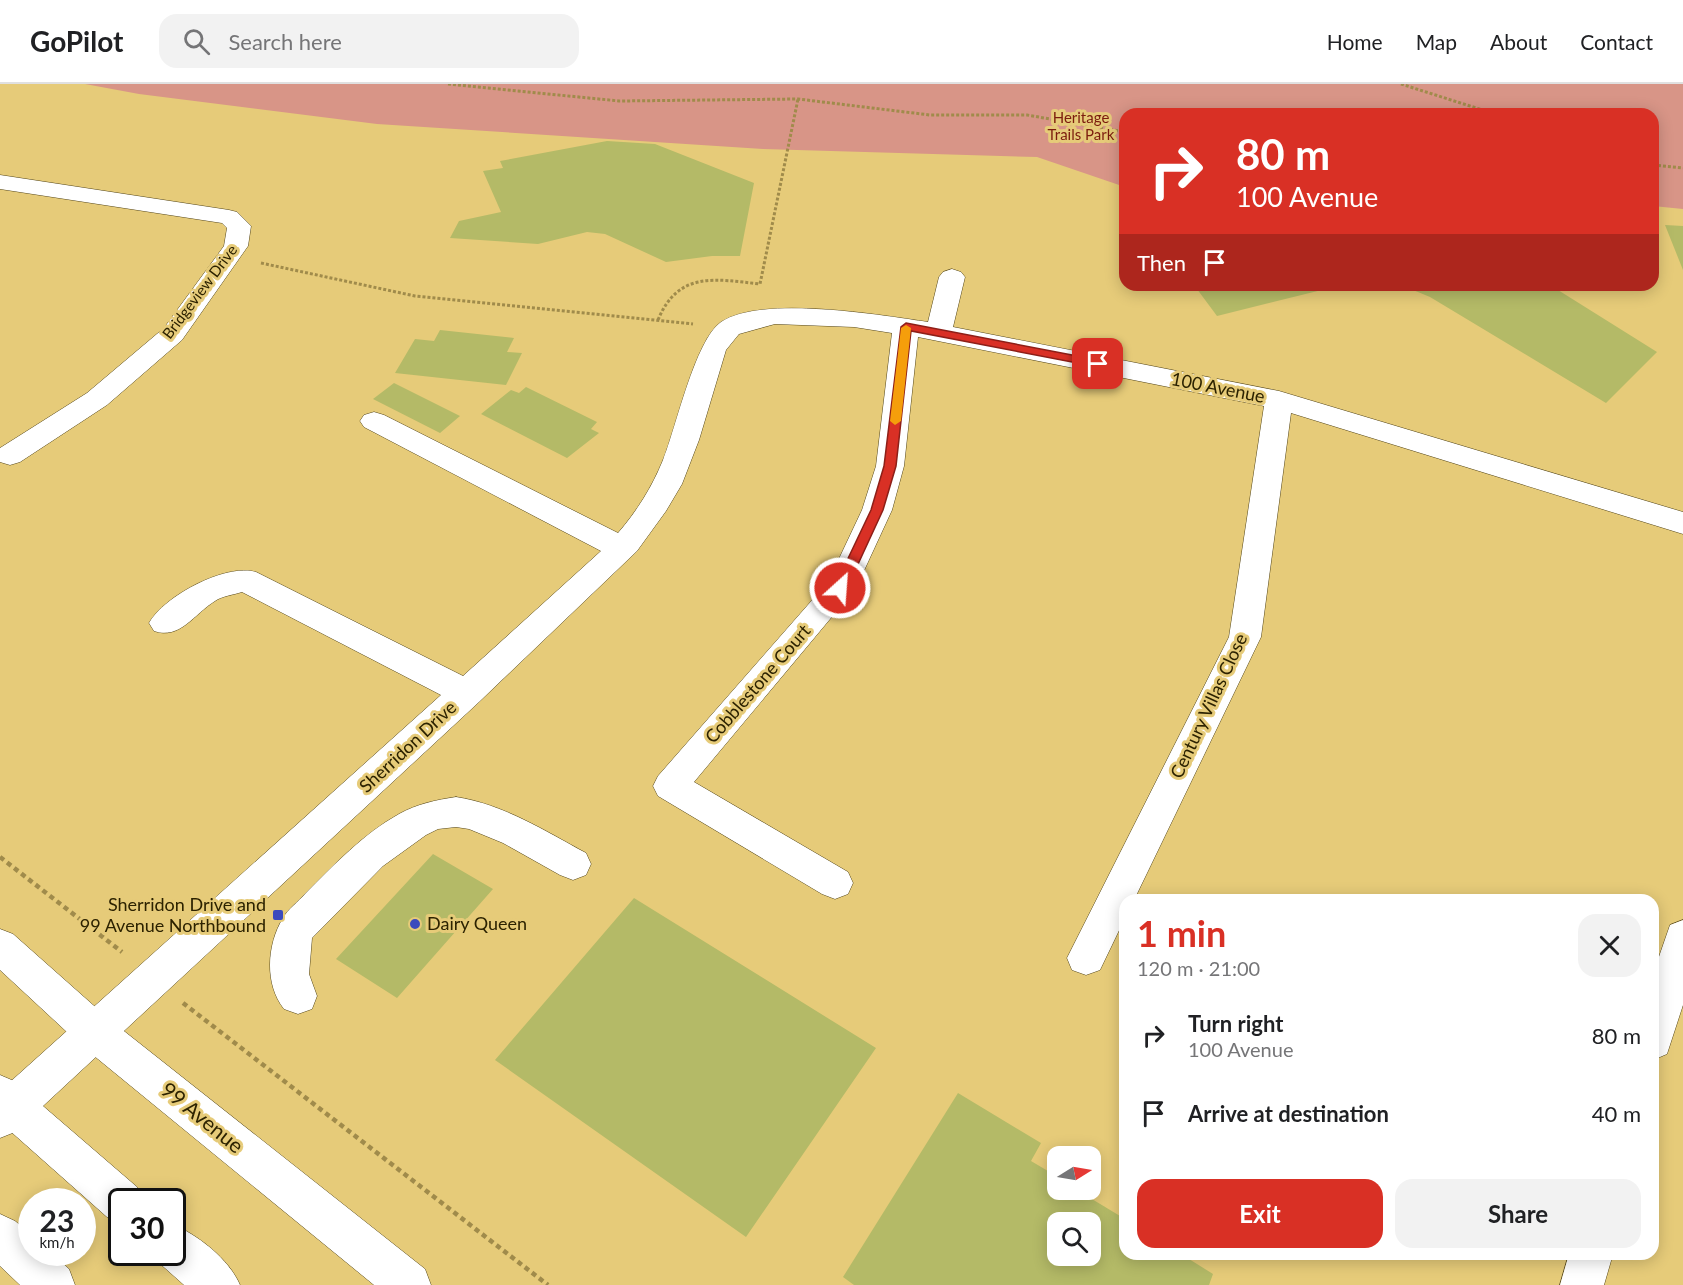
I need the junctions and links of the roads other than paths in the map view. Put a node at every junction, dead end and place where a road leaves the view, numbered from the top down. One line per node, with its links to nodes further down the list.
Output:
1 (0, 182): 8 (street, Bridgeview Drive)
2 (952, 277): 5 (street)
3 (736, 325): 4 (street, 100 Avenue); 10 (street, Sherridon Drive)
4 (906, 327): 5 (street, 100 Avenue); 14 (street, Cobblestone Court)
5 (939, 332): 6 (street, 100 Avenue)
6 (1279, 400): 9 (street, 100 Avenue); 17 (street, Century Villas Close)
7 (374, 421): 10 (street)
8 (10, 455)
9 (1683, 523)
10 (621, 549): 12 (street, Sherridon Drive)
11 (165, 623): 12 (street)
12 (467, 693): 20 (street, Sherridon Drive)
13 (573, 864): 18 (street)
14 (835, 883)
15 (1683, 937): 19 (street)
16 (0, 946): 20 (street, 99 Avenue)
17 (1086, 958)
18 (298, 996)
19 (1659, 1020)
20 (96, 1033): 21 (street, Sherridon Drive); 28 (street, 99 Avenue)
21 (4, 1107): 22 (street)
22 (108, 1191)
23 (0, 1236): 26 (street)
24 (186, 1258): 27 (street)
25 (1589, 1260): 29 (street)
26 (53, 1285)
27 (218, 1285)
28 (409, 1285)
29 (1582, 1285)

